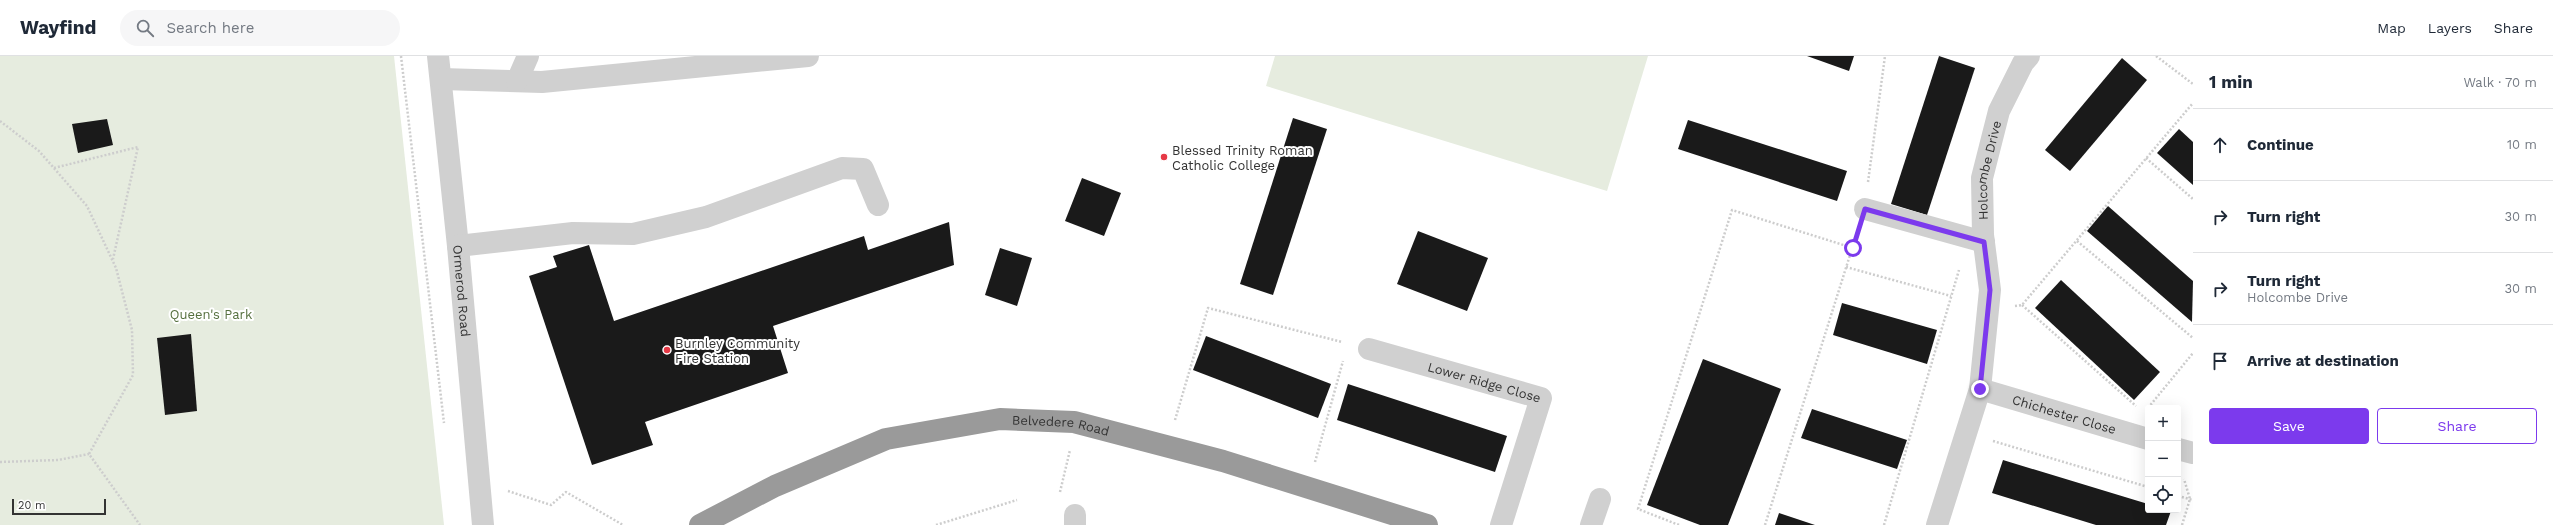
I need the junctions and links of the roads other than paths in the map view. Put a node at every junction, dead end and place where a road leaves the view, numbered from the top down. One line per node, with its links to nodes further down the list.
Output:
1 (438, 56): 5 (street, Ormerod Road)
2 (528, 56): 6 (street)
3 (808, 56): 6 (street)
4 (2022, 58): 9 (street, Holcombe Drive)
5 (441, 79): 6 (street); 10 (street, Ormerod Road)
6 (517, 81)
7 (878, 205): 10 (street)
8 (1865, 209): 9 (street)
9 (1976, 240): 12 (street, Holcombe Drive)
10 (458, 246): 17 (street, Ormerod Road)
11 (1358, 346): 20 (street, Lower Ridge Close)
12 (1980, 389): 13 (street, Chichester Close); 22 (street, Holcombe Drive)
13 (2145, 439)
14 (2181, 449): 15 (street)
15 (2193, 453)
16 (1600, 499): 21 (street)
17 (483, 525)
18 (700, 525): 19 (highway, Belvedere Road)
19 (1427, 525)
20 (1501, 525)
21 (1591, 525)
22 (1937, 525)

